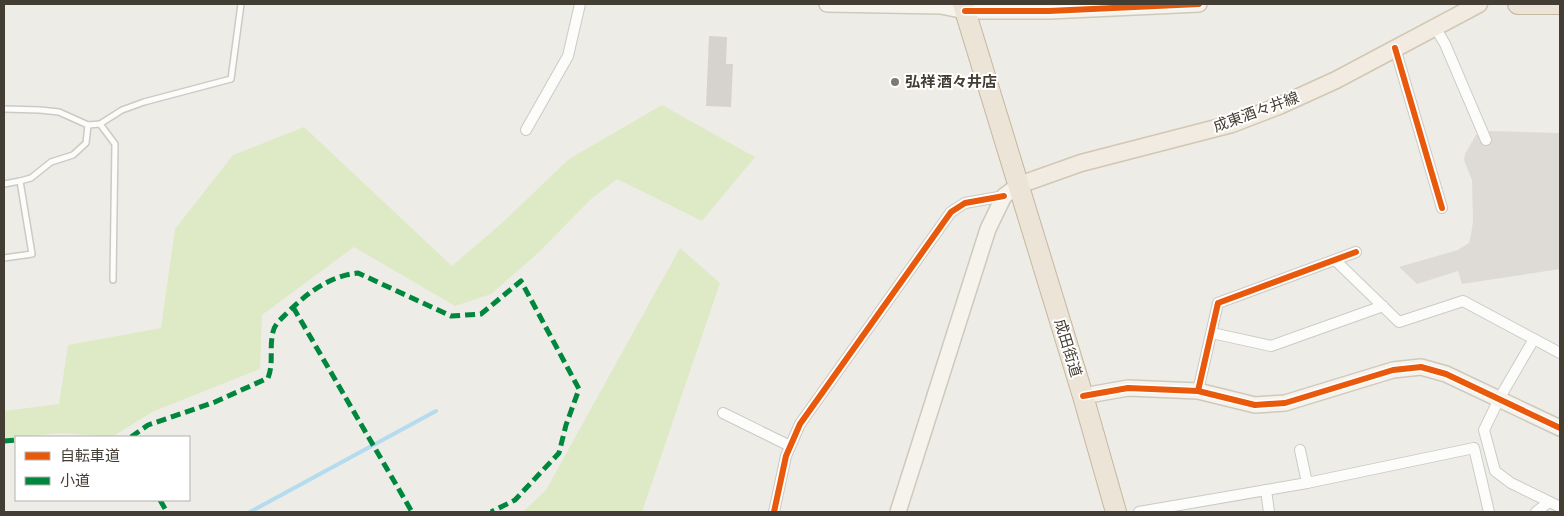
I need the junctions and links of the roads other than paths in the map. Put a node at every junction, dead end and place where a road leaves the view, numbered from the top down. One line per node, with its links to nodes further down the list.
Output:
1 (241, 4): 12 (lane)
2 (580, 4): 14 (street)
3 (827, 4): 8 (street)
4 (1198, 4): 8 (street)
5 (1479, 4): 9 (main road, 成東酒々井線)
6 (1518, 4): 7 (highway)
7 (1560, 4)
8 (964, 7): 18 (highway, 成田街道)
9 (1435, 27): 10 (main road, 成東酒々井線); 15 (street)
10 (1395, 48): 18 (main road, 成東酒々井線); 19 (street)
11 (4, 109): 13 (lane)
12 (100, 124): 13 (lane); 23 (lane)
13 (88, 125): 16 (lane)
14 (526, 130)
15 (1486, 140)
16 (20, 181): 17 (lane); 21 (lane)
17 (4, 184)
18 (1012, 190): 29 (highway, 成田街道); 33 (street); 40 (street)
19 (1442, 208)
20 (1356, 252): 22 (street)
21 (4, 258)
22 (1336, 261): 24 (street); 25 (street)
23 (113, 280)
24 (1383, 306): 25 (street); 26 (street)
25 (1212, 333): 28 (street)
26 (1534, 339): 27 (street); 30 (street)
27 (1560, 353)
28 (1198, 391): 29 (street); 30 (street)
29 (1083, 396): 41 (highway, 成田街道)
30 (1499, 399): 32 (street); 37 (street)
31 (723, 413): 33 (street)
32 (1560, 428)
33 (790, 446): 39 (street)
34 (1300, 450): 35 (street)
35 (1307, 483): 36 (street); 44 (street)
36 (1266, 490): 42 (street); 43 (street)
37 (1549, 502): 38 (street); 45 (street)
38 (1560, 507)
39 (774, 512)
40 (898, 512)
41 (1116, 512)
42 (1139, 512)
43 (1268, 512)
44 (1489, 512)
45 (1536, 512)

